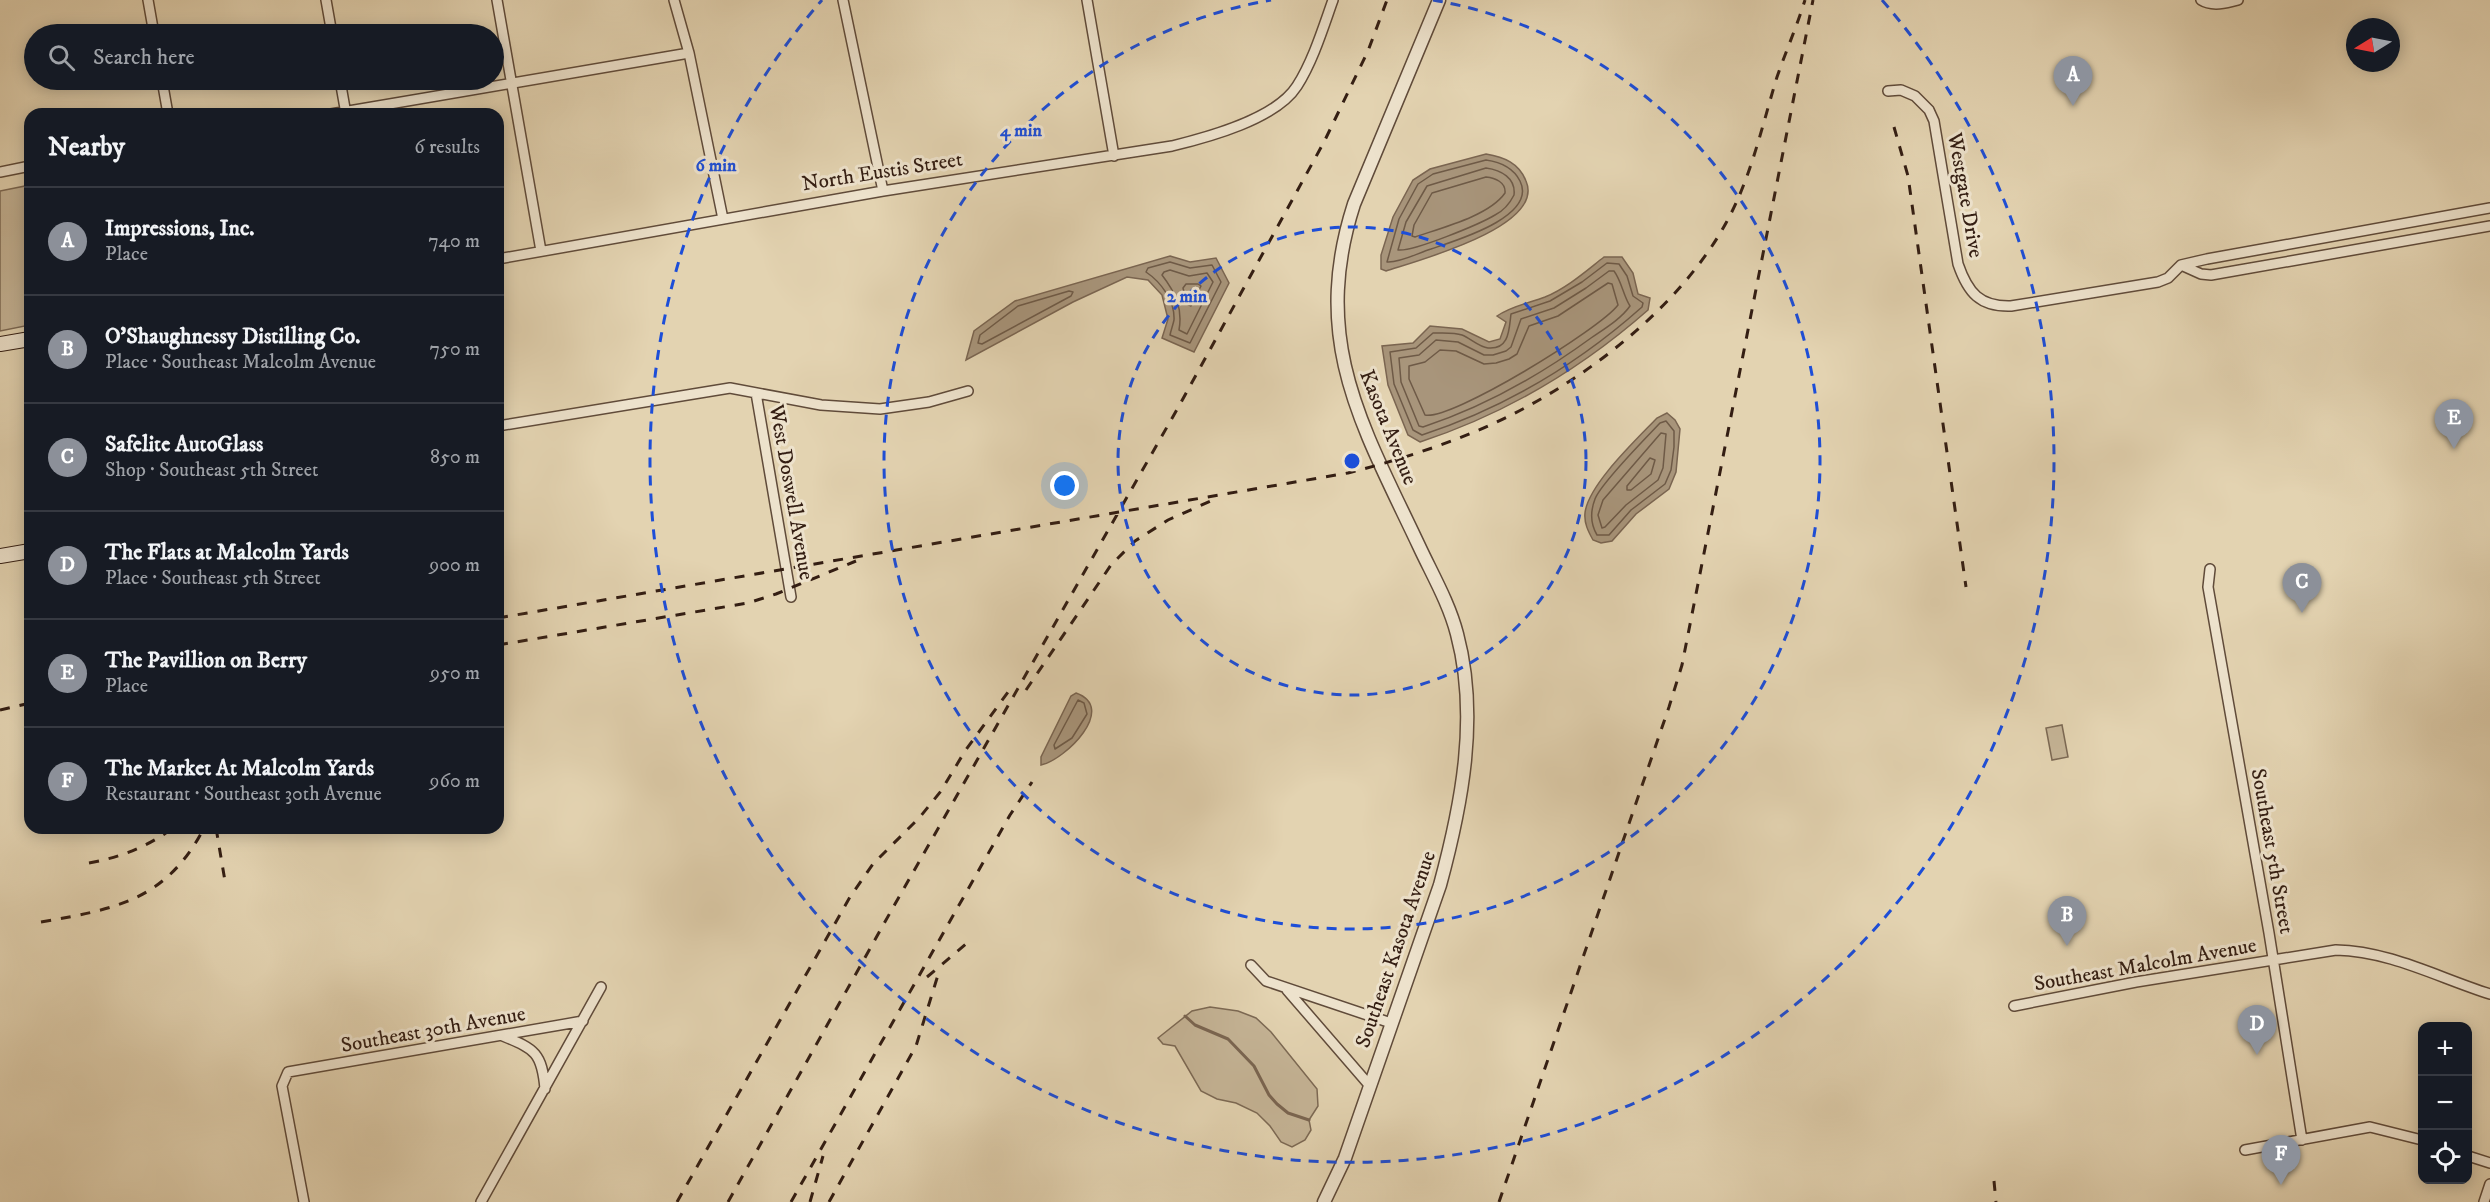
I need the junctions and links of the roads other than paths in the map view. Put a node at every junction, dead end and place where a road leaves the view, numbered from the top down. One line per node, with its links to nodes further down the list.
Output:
1 (148, 0): 12 (street)
2 (326, 0): 13 (street)
3 (497, 0): 14 (street)
4 (674, 0): 16 (street)
5 (843, 0): 29 (street)
6 (1088, 0): 26 (street)
7 (1321, 0): 11 (street)
8 (1440, 0): 45 (street, Kasota Avenue)
9 (2201, 0): 10 (street)
10 (2238, 0)
11 (1332, 2): 26 (street, North Eustis Street)
12 (152, 24)
13 (330, 24)
14 (501, 24)
15 (504, 39): 17 (street)
16 (689, 53): 17 (street); 31 (street)
17 (512, 83): 18 (street); 33 (street)
18 (504, 84)
19 (164, 90): 23 (street)
20 (342, 90): 24 (street)
21 (473, 90): 25 (street)
22 (1888, 91): 35 (street, Westgate Drive)
23 (167, 108)
24 (345, 108)
25 (374, 108)
26 (1114, 156): 29 (street, North Eustis Street)
27 (24, 167): 28 (street)
28 (0, 172)
29 (883, 191): 31 (street, North Eustis Street)
30 (2490, 208): 35 (street, Westgate Drive)
31 (723, 219): 33 (street, North Eustis Street)
32 (2490, 226): 35 (street)
33 (541, 252): 34 (street, North Eustis Street)
34 (504, 258)
35 (2181, 265)
36 (24, 340): 37 (main road)
37 (0, 344)
38 (968, 391): 39 (street)
39 (756, 393): 40 (street); 44 (street, West Doswell Avenue)
40 (504, 425)
41 (24, 552): 42 (main road)
42 (0, 556)
43 (2210, 569): 46 (street, Southeast 5th Street)
44 (791, 597)
45 (1466, 699): 53 (street, Southeast Kasota Avenue)
46 (2273, 960): 50 (street, Southeast Malcolm Avenue); 51 (street, Southeast Malcolm Avenue); 58 (street, Southeast 5th Street)
47 (1251, 965): 49 (street)
48 (602, 987): 52 (street)
49 (1286, 988): 53 (street); 55 (street)
50 (2490, 994)
51 (2014, 1006)
52 (583, 1021): 54 (street, Southeast 30th Avenue); 56 (street)
53 (1392, 1023): 55 (street, Southeast Kasota Avenue)
54 (501, 1035): 56 (street); 63 (street, Southeast 30th Avenue)
55 (1370, 1086): 65 (street, Southeast Kasota Avenue)
56 (545, 1089): 64 (street)
57 (2418, 1139): 58 (street)
58 (2302, 1140): 59 (street)
59 (2245, 1150)
60 (2472, 1157): 61 (street)
61 (2490, 1163)
62 (2490, 1184): 66 (street)
63 (304, 1202)
64 (481, 1202)
65 (1324, 1202)
66 (2484, 1202)

